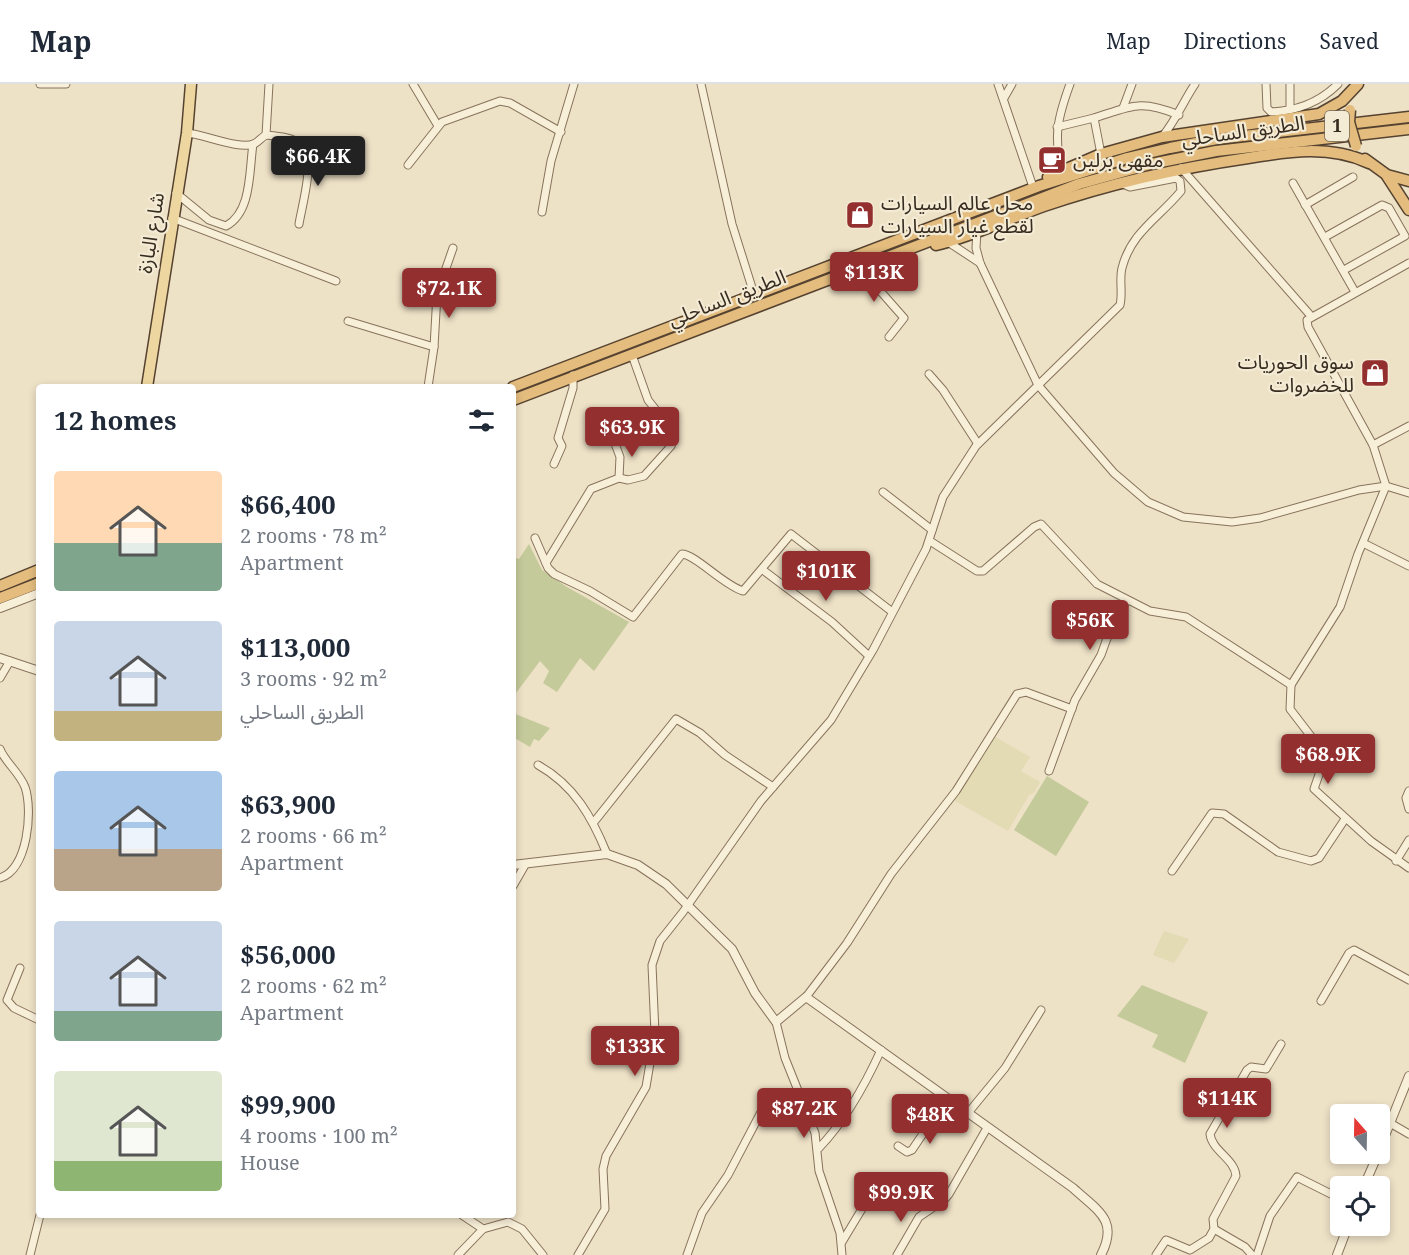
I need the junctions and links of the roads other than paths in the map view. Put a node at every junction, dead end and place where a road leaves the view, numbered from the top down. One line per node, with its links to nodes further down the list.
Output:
1 (40, 84): 2 (street)
2 (66, 84)
3 (191, 84): 27 (main road, شارع البازة)
4 (269, 84): 28 (street)
5 (413, 84): 23 (street)
6 (574, 84): 26 (street)
7 (701, 84): 63 (street)
8 (998, 84): 17 (street)
9 (1012, 84): 17 (street)
10 (1070, 84): 24 (street)
11 (1132, 84): 18 (street)
12 (1195, 84): 20 (street)
13 (1266, 84): 19 (street)
14 (1291, 84): 19 (street)
15 (1358, 84): 29 (highway); 33 (highway, bridge)
16 (1335, 85): 19 (street)
17 (1004, 98): 42 (street)
18 (1123, 108): 20 (street); 22 (street)
19 (1290, 108)
20 (1179, 115): 29 (street)
21 (1409, 117): 30 (highway, الطريق الساحلي / 1)
22 (1094, 118): 24 (street); 32 (street)
23 (438, 126): 26 (street); 34 (street)
24 (1057, 127): 36 (street)
25 (1409, 129): 30 (highway, الطريق الساحلي / 1)
26 (561, 132): 47 (street)
27 (187, 133): 31 (street); 43 (main road, شارع البازة)
28 (266, 135): 31 (street); 49 (street)
29 (1162, 137): 32 (highway)
30 (1265, 140): 44 (highway, الطريق الساحلي); 55 (highway, الطريق الساحلي)
31 (253, 144): 43 (street)
32 (1101, 154): 36 (highway)
33 (1369, 163): 35 (highway); 37 (highway)
34 (408, 165)
35 (1181, 168): 40 (highway); 64 (street)
36 (1062, 170): 42 (highway)
37 (1387, 175): 39 (highway); 46 (highway)
38 (1353, 177): 45 (street)
39 (1409, 181)
40 (1122, 183): 50 (highway); 74 (street)
41 (1293, 183): 45 (street)
42 (1032, 184): 44 (highway)
43 (176, 193): 48 (main road, شارع البازة)
44 (1018, 194): 63 (highway, الطريق الساحلي)
45 (1305, 205): 52 (street)
46 (1409, 210)
47 (542, 212)
48 (172, 218): 61 (street); 72 (main road, شارع البازة)
49 (299, 224)
50 (977, 231): 53 (highway); 58 (street)
51 (1405, 236): 52 (street); 54 (street); 60 (street)
52 (1325, 237): 60 (street)
53 (948, 242): 55 (highway); 58 (street)
54 (1409, 243)
55 (924, 244): 59 (highway, الطريق الساحلي)
56 (453, 248): 67 (street)
57 (1409, 262): 62 (street)
58 (980, 263): 74 (street)
59 (860, 268): 66 (street); 68 (highway, الطريق الساحلي)
60 (1344, 270): 62 (street)
61 (336, 282)
62 (1355, 292): 64 (street)
63 (754, 294): 69 (highway, الطريق الساحلي)
64 (1311, 316): 80 (street)
65 (348, 321): 67 (street)
66 (889, 338)
67 (434, 347): 73 (street)
68 (632, 355): 71 (highway, الطريق الساحلي); 82 (street)
69 (570, 366): 71 (street); 75 (highway, الطريق الساحلي)
70 (929, 374): 79 (street)
71 (574, 378): 76 (highway, الطريق الساحلي); 81 (street)
72 (147, 384)
73 (428, 384)
74 (1038, 384): 79 (street); 83 (street)
75 (516, 386)
76 (516, 400)
77 (1409, 426): 80 (street)
78 (614, 441): 82 (street)
79 (978, 444): 86 (street)
80 (1373, 445): 83 (street)
81 (554, 464)
82 (619, 478): 90 (street)
83 (1386, 486): 85 (street); 89 (street)
84 (883, 492): 86 (street)
85 (1409, 493)
86 (932, 530): 88 (street)
87 (535, 538): 90 (street)
88 (930, 541): 98 (street); 100 (street)
89 (1363, 543): 91 (street); 106 (street)
90 (546, 563): 92 (street)
91 (1409, 566)
92 (763, 570): 100 (street); 101 (street)
93 (36, 571): 95 (highway)
94 (36, 584): 97 (highway)
95 (0, 586)
96 (36, 594): 99 (street)
97 (0, 598)
98 (1127, 600): 106 (street); 107 (street)
99 (0, 608)
100 (891, 611): 101 (street)
101 (869, 656): 111 (street)
102 (0, 658): 103 (street)
103 (10, 661): 104 (street); 105 (street)
104 (36, 670)
105 (0, 678)
106 (1291, 685): 114 (street)
107 (1071, 709): 110 (street); 128 (street)
108 (0, 748): 123 (street)
109 (538, 765): 115 (street)
110 (1050, 771)
111 (773, 787): 115 (street); 125 (street)
112 (1409, 791): 113 (street)
113 (1409, 809)
114 (1346, 819): 118 (street); 122 (street)
115 (594, 822): 117 (street)
116 (1409, 840): 118 (street)
117 (607, 854): 120 (street); 125 (street)
118 (1396, 861): 121 (street)
119 (516, 865): 120 (street)
120 (525, 865): 124 (street)
121 (1409, 868)
122 (1172, 870)
123 (0, 878)
124 (516, 881)
125 (687, 905): 132 (street); 155 (street)
126 (20, 968): 131 (street)
127 (1409, 980): 129 (street)
128 (806, 997): 132 (street); 134 (street)
129 (1321, 1001)
130 (1041, 1010): 138 (street)
131 (36, 1019)
132 (776, 1022): 137 (street)
133 (1281, 1044): 149 (street)
134 (881, 1050): 136 (street); 143 (street)
135 (1409, 1076): 139 (street)
136 (947, 1098): 138 (street); 142 (street)
137 (803, 1101): 143 (street); 156 (street)
138 (968, 1113): 140 (street)
139 (1390, 1123): 141 (street)
140 (987, 1128): 145 (street); 159 (street)
141 (1409, 1134)
142 (898, 1146)
143 (819, 1148): 151 (street)
144 (1330, 1194): 161 (street)
145 (928, 1209): 151 (street); 158 (street)
146 (39, 1218): 152 (street)
147 (466, 1218): 148 (street)
148 (483, 1229): 153 (street); 154 (street)
149 (1214, 1229): 160 (street); 161 (street)
150 (1344, 1236): 162 (street)
151 (842, 1242): 157 (street)
152 (30, 1255)
153 (458, 1255)
154 (543, 1255)
155 (578, 1255)
156 (687, 1255)
157 (842, 1255)
158 (897, 1255)
159 (1101, 1255)
160 (1156, 1255)
161 (1255, 1255)
162 (1337, 1255)

